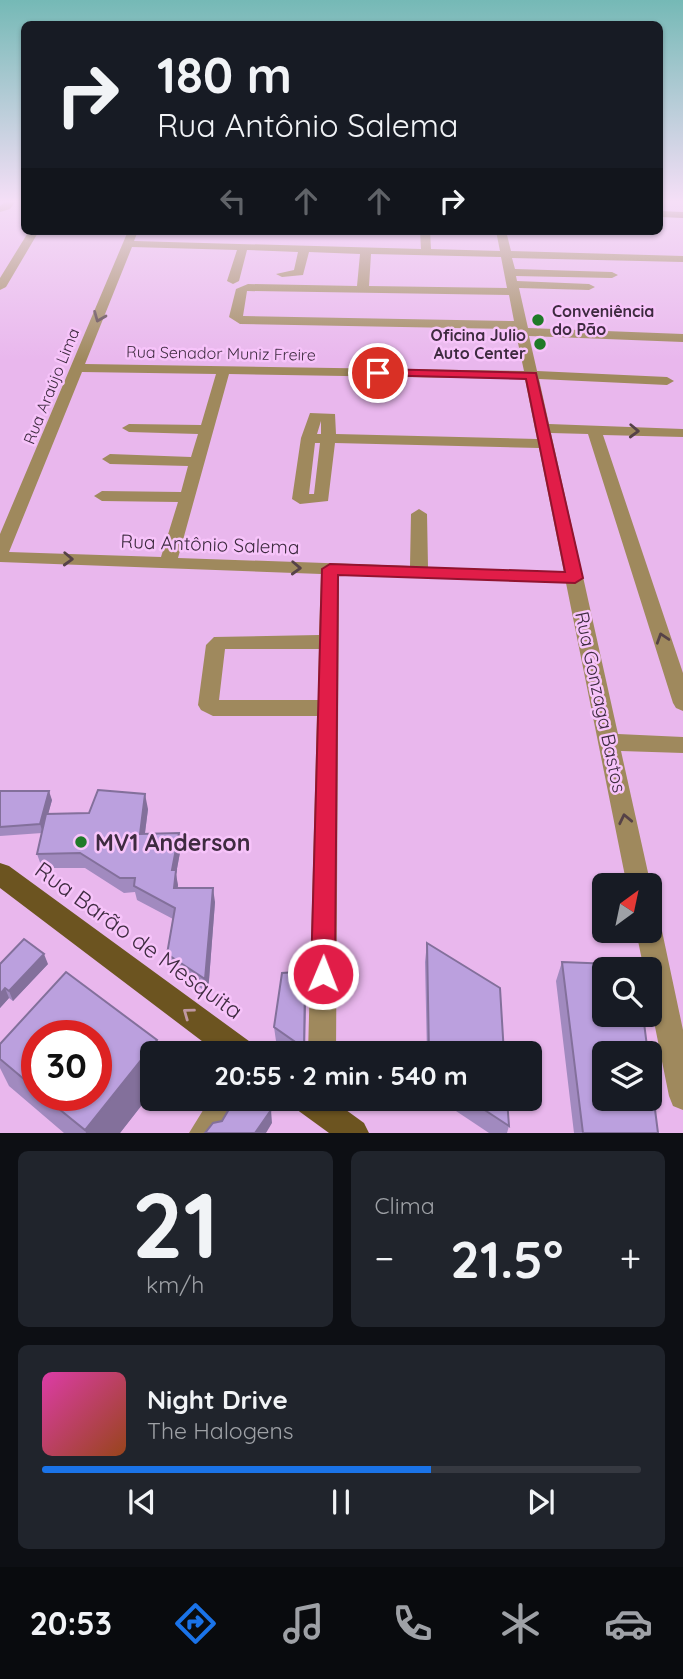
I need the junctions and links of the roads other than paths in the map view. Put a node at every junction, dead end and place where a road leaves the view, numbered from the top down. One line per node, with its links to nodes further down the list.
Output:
1 (20, 255): 15 (street)
2 (123, 255): 18 (street, Rua Araújo Lima, one-way to 18)
3 (241, 255): 11 (street)
4 (303, 255): 9 (street)
5 (366, 255): 13 (street)
6 (506, 255): 12 (street, Rua Gonzaga Bastos)
7 (561, 255): 8 (street)
8 (683, 259)
9 (282, 274)
10 (612, 275): 12 (street)
11 (233, 281)
12 (513, 283): 14 (street); 16 (street, Rua Gonzaga Bastos); 16 (street)
13 (363, 286)
14 (589, 287)
15 (0, 288)
16 (523, 328): 17 (street); 20 (street, Rua Gonzaga Bastos)
17 (683, 338)
18 (78, 368): 19 (street, Rua Senador Muniz Freire); 34 (street, Rua Araújo Lima)
19 (223, 370): 20 (street, Rua Senador Muniz Freire); 23 (street)
20 (532, 375): 21 (street, Rua Senador Muniz Freire); 26 (street, Rua Gonzaga Bastos)
21 (667, 381)
22 (129, 428): 23 (street)
23 (206, 430): 30 (street)
24 (594, 430): 25 (street, one-way to 25); 26 (street); 40 (street, one-way to 24)
25 (683, 433)
26 (543, 436): 28 (street); 38 (street, Rua Gonzaga Bastos)
27 (308, 438): 28 (street); 28 (street); 28 (street)
28 (326, 438)
29 (110, 459): 30 (street)
30 (197, 462): 32 (street)
31 (102, 496): 32 (street)
32 (187, 497): 35 (street)
33 (419, 514): 37 (street)
34 (0, 555): 35 (street, Rua Antônio Salema, one-way to 35)
35 (168, 563): 36 (street, Rua Antônio Salema, one-way to 36)
36 (330, 569): 37 (street, Rua Antônio Salema); 39 (street)
37 (419, 572): 38 (street, Rua Antônio Salema)
38 (575, 578): 42 (street, Rua Gonzaga Bastos)
39 (328, 642): 41 (street); 41 (street)
40 (683, 703)
41 (328, 708): 48 (street)
42 (609, 742): 43 (street); 44 (street, Rua Gonzaga Bastos, one-way to 42)
43 (683, 745)
44 (636, 873)
45 (0, 874): 47 (main road, Rua Barão de Mesquita, one-way to 45)
46 (651, 943): 49 (street)
47 (225, 1041)
48 (322, 1041)
49 (683, 1096)
50 (220, 1111): 51 (street)
51 (204, 1133)

